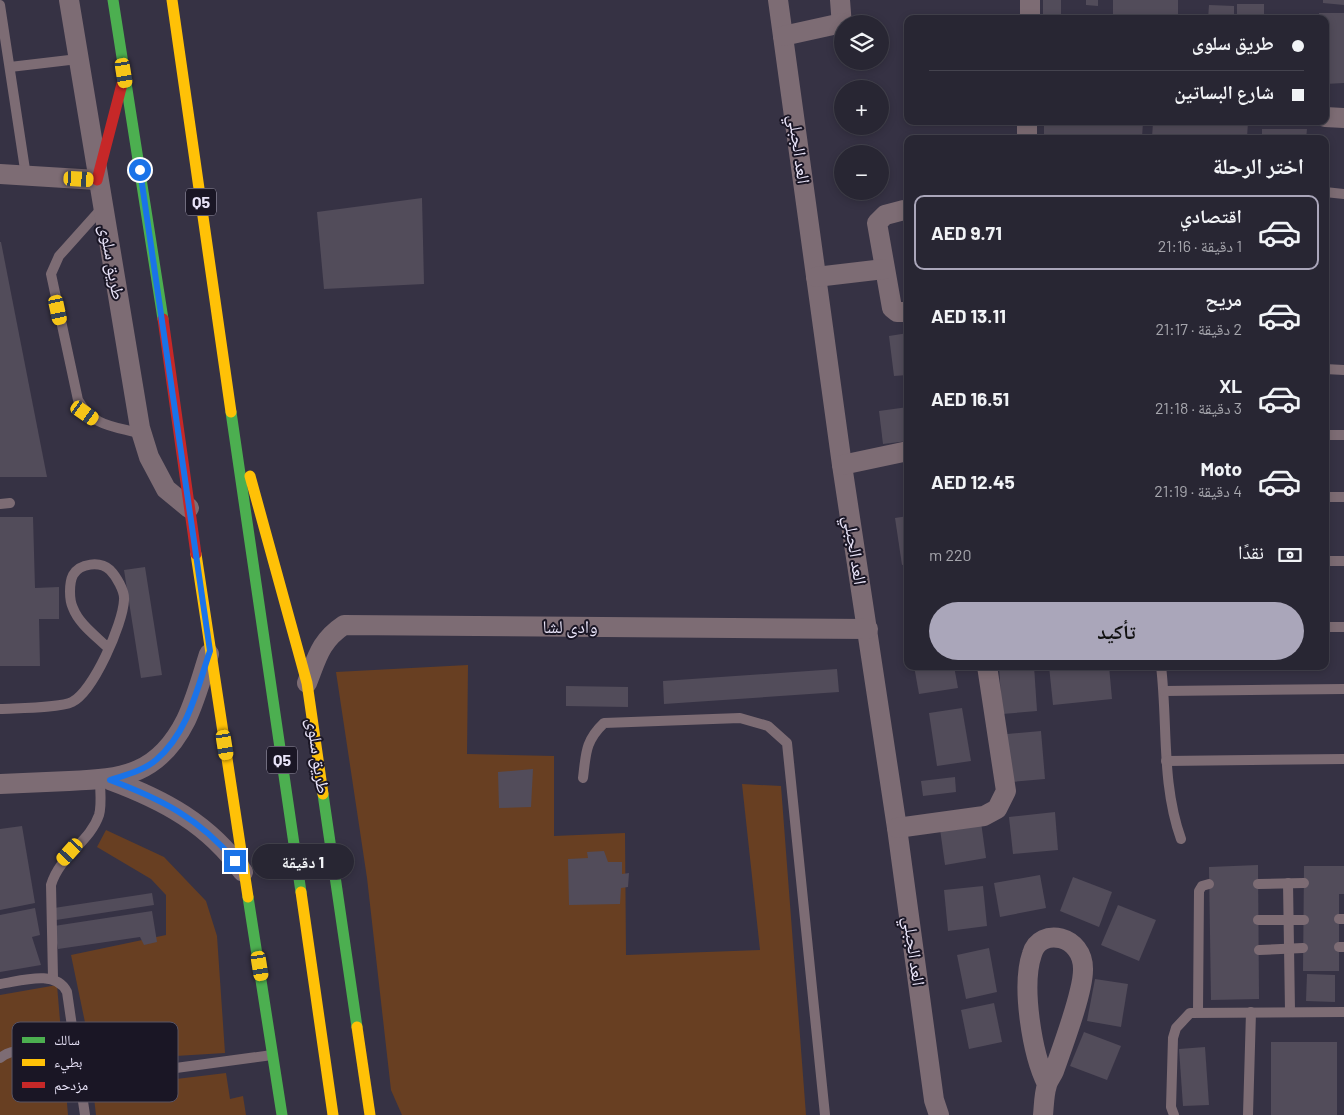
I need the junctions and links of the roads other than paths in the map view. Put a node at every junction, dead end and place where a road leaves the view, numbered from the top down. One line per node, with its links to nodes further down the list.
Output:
1 (69, 0): 12 (street, طريق سلوى)
2 (112, 0): 14 (main road)
3 (172, 0): 29 (main road, طريق سلوى / Q5)
4 (778, 0): 11 (street, العد الجبلي)
5 (840, 0): 8 (street)
6 (1030, 0): 9 (street)
7 (0, 5): 13 (lane)
8 (841, 15)
9 (1030, 15)
10 (834, 26): 11 (street)
11 (783, 36): 25 (street, العد الجبلي)
12 (78, 59): 13 (lane); 19 (street, طريق سلوى)
13 (10, 67): 18 (lane)
14 (124, 73): 19 (main road); 37 (main road)
15 (1329, 117): 16 (street)
16 (1344, 118)
17 (0, 174): 18 (street)
18 (26, 176): 19 (street)
19 (97, 180): 22 (street, طريق سلوى)
20 (1329, 192): 21 (lane)
21 (1344, 194)
22 (102, 208): 30 (street, طريق سلوى); 30 (lane)
23 (904, 210): 24 (street)
24 (884, 269): 25 (street); 26 (street)
25 (816, 276): 34 (street, العد الجبلي)
26 (904, 312)
27 (1329, 369): 28 (lane)
28 (1344, 370)
29 (231, 405): 47 (main road, طريق سلوى / Q5); 89 (main road, طريق سلوى / Q5)
30 (142, 434): 37 (street, طريق سلوى)
31 (1329, 435): 32 (lane)
32 (1344, 435)
33 (904, 452): 34 (street)
34 (842, 465): 42 (street, العد الجبلي)
35 (1329, 497): 36 (lane)
36 (1344, 497)
37 (189, 508): 44 (main road)
38 (1329, 561): 39 (lane)
39 (1344, 561)
40 (1329, 627): 41 (lane)
41 (1344, 627)
42 (868, 629): 47 (street, وادى لشا); 56 (street, العد الجبلي)
43 (108, 648): 43 (lane); 50 (lane)
44 (210, 651): 54 (street); 58 (main road)
45 (988, 670): 56 (street)
46 (1162, 670): 49 (lane)
47 (307, 684): 90 (main road, طريق سلوى / Q5)
48 (1344, 689): 49 (lane)
49 (1164, 690): 51 (lane)
50 (0, 709)
51 (1166, 761): 52 (lane); 57 (lane)
52 (1342, 761)
53 (583, 778): 91 (lane)
54 (105, 780): 55 (street); 58 (street); 73 (lane)
55 (0, 784)
56 (897, 828): 86 (street, العد الجبلي)
57 (1181, 839)
58 (246, 876): 81 (main road)
59 (1288, 883): 60 (lane); 62 (lane); 64 (lane)
60 (1304, 883)
61 (1209, 884): 66 (lane)
62 (1258, 884)
63 (1258, 920): 64 (lane)
64 (1288, 920): 65 (lane); 69 (lane)
65 (1304, 920)
66 (1199, 921): 67 (lane); 72 (lane)
67 (1210, 921)
68 (1303, 948): 69 (lane)
69 (1289, 949): 70 (lane); 77 (lane)
70 (1259, 950)
71 (1210, 951): 72 (lane)
72 (1199, 952): 75 (lane)
73 (52, 978): 74 (lane); 79 (lane)
74 (0, 984)
75 (1198, 1011): 76 (lane); 93 (lane)
76 (1251, 1012): 77 (lane); 94 (lane)
77 (1290, 1012): 78 (lane)
78 (1344, 1012)
79 (71, 1022)
80 (12, 1051): 82 (lane)
81 (273, 1055): 83 (lane); 88 (main road)
82 (0, 1058)
83 (178, 1068)
84 (1047, 1084): 84 (street); 92 (street)
85 (83, 1102): 87 (lane)
86 (935, 1110)
87 (85, 1115)
88 (282, 1115)
89 (333, 1115)
90 (370, 1115)
91 (824, 1115)
92 (1043, 1115)
93 (1174, 1115)
94 (1248, 1115)

